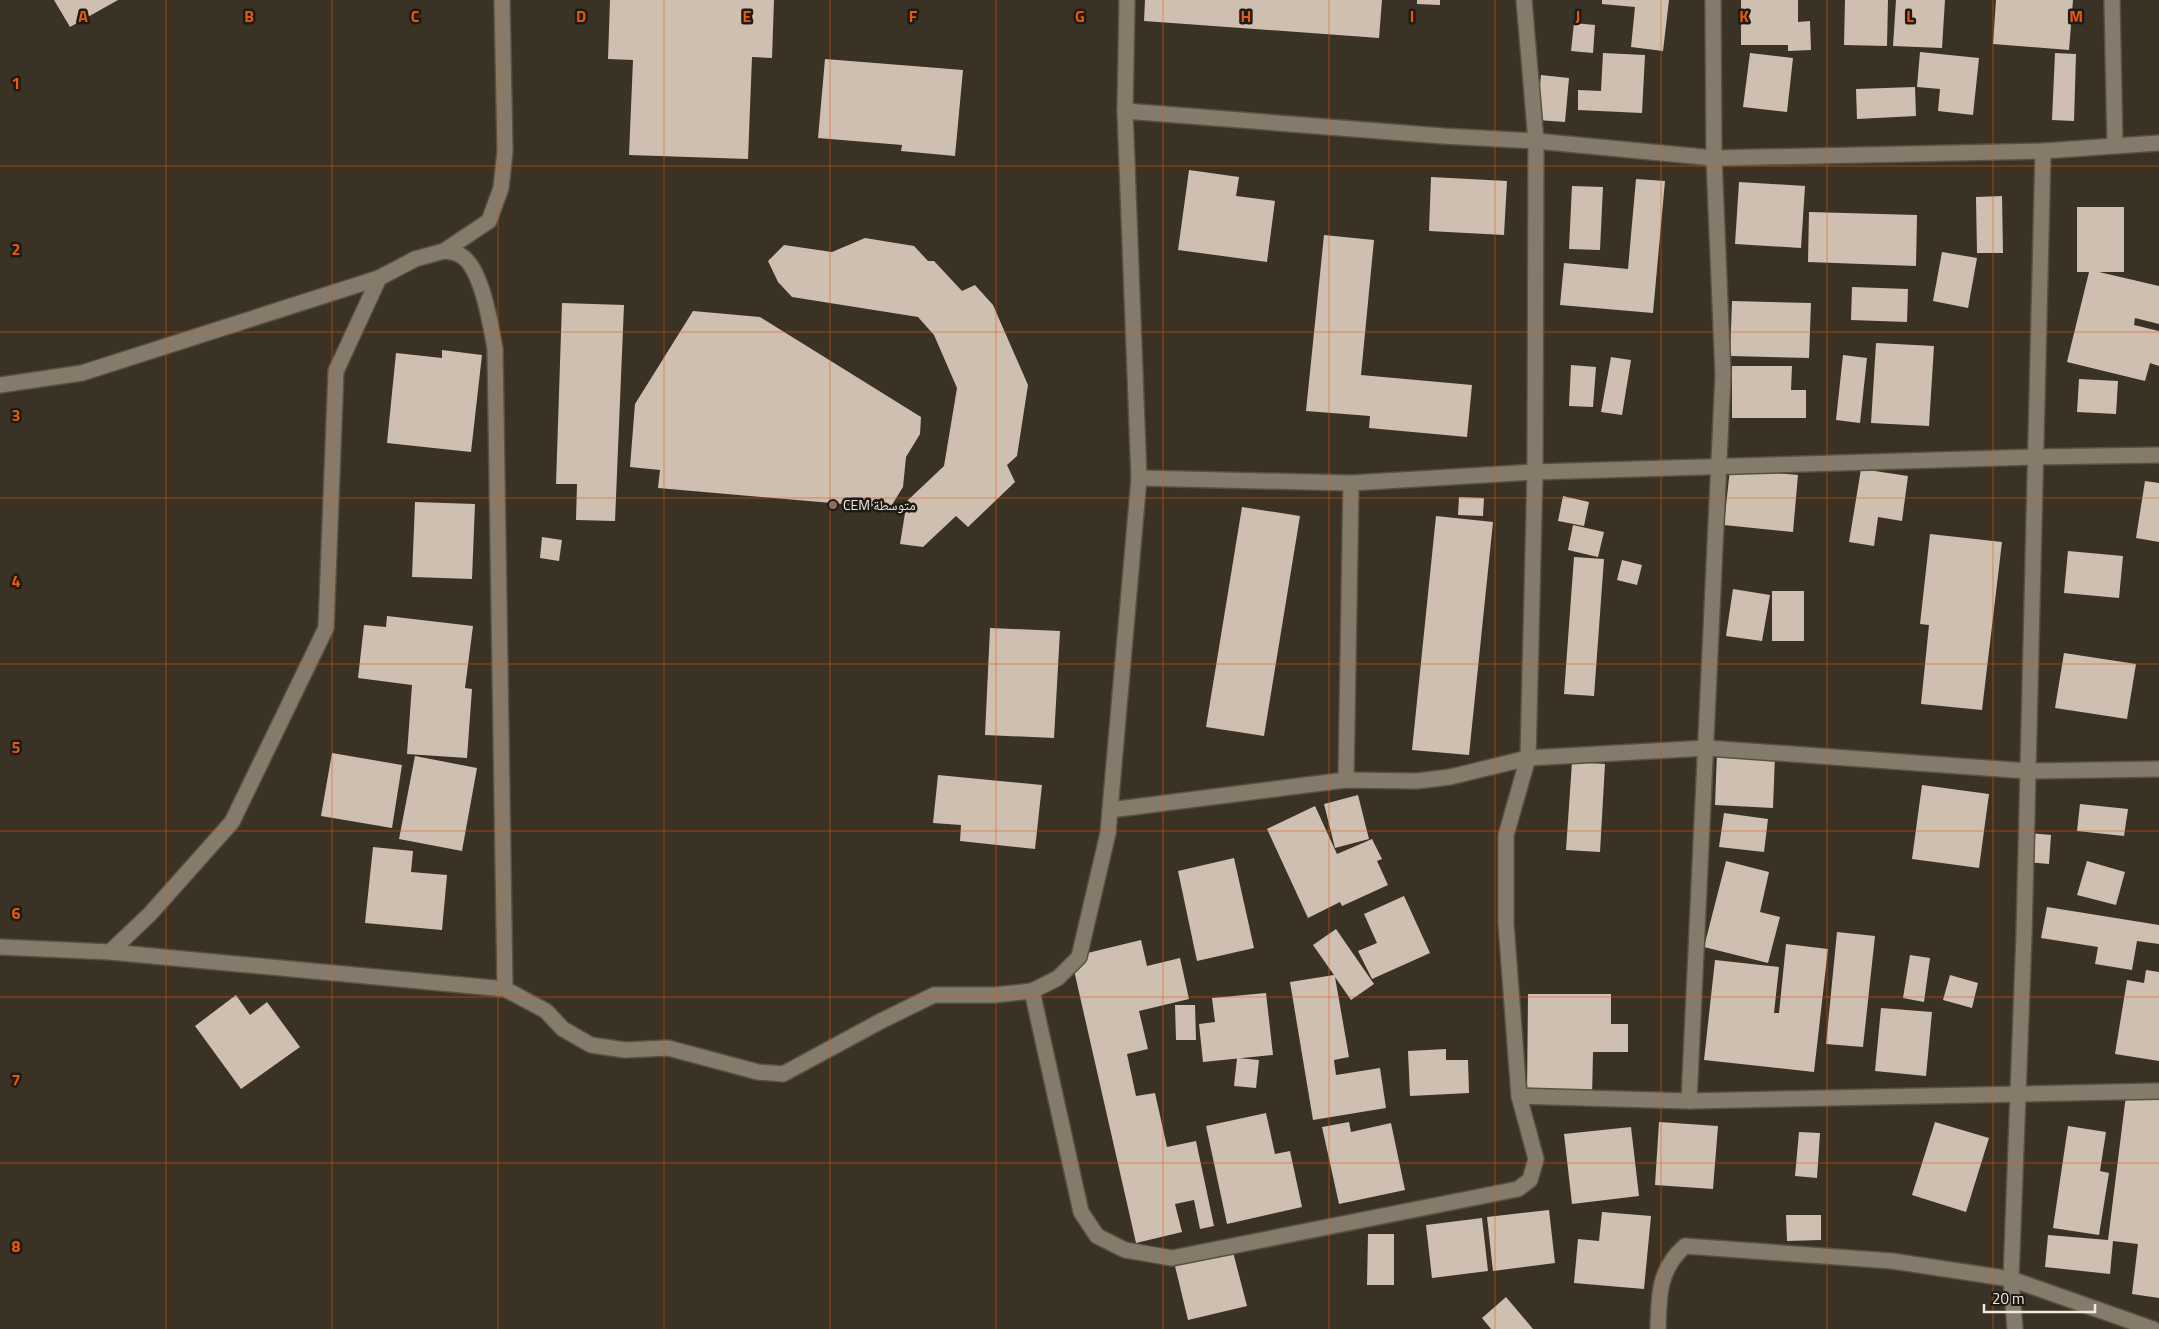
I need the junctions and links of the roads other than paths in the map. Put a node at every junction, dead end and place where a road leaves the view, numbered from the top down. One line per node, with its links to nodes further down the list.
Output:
1 (502, 0): 12 (street)
2 (1127, 0): 6 (street)
3 (1524, 0): 7 (street)
4 (1713, 0): 11 (street)
5 (2112, 0): 9 (street)
6 (1125, 111): 7 (street); 19 (street)
7 (1536, 141): 11 (street); 18 (street)
8 (2159, 143): 9 (street)
9 (2115, 146): 10 (street)
10 (2043, 151): 11 (street); 16 (street)
11 (1714, 158): 17 (street)
12 (444, 251): 13 (street); 29 (street)
13 (379, 278): 14 (street); 28 (street)
14 (0, 385)
15 (2159, 455): 16 (street)
16 (2035, 456): 17 (street); 24 (street)
17 (1719, 466): 18 (street); 21 (street)
18 (1535, 472): 20 (street); 22 (street)
19 (1138, 478): 20 (street); 26 (street)
20 (1351, 483): 25 (street)
21 (1707, 748): 22 (street); 24 (street); 34 (street)
22 (1528, 758): 25 (street); 33 (street)
23 (2159, 769): 24 (street)
24 (2028, 771): 32 (street)
25 (1346, 780): 26 (street)
26 (1110, 810): 30 (street)
27 (0, 947): 28 (street)
28 (110, 952): 29 (street)
29 (504, 989): 30 (street)
30 (1032, 991): 33 (street)
31 (2159, 1091): 32 (street)
32 (2018, 1093): 34 (street); 35 (street)
33 (1519, 1096): 34 (street)
34 (1689, 1101)
35 (2011, 1279): 36 (street); 37 (street); 38 (street)
36 (1658, 1329)
37 (2015, 1329)
38 (2154, 1329)

